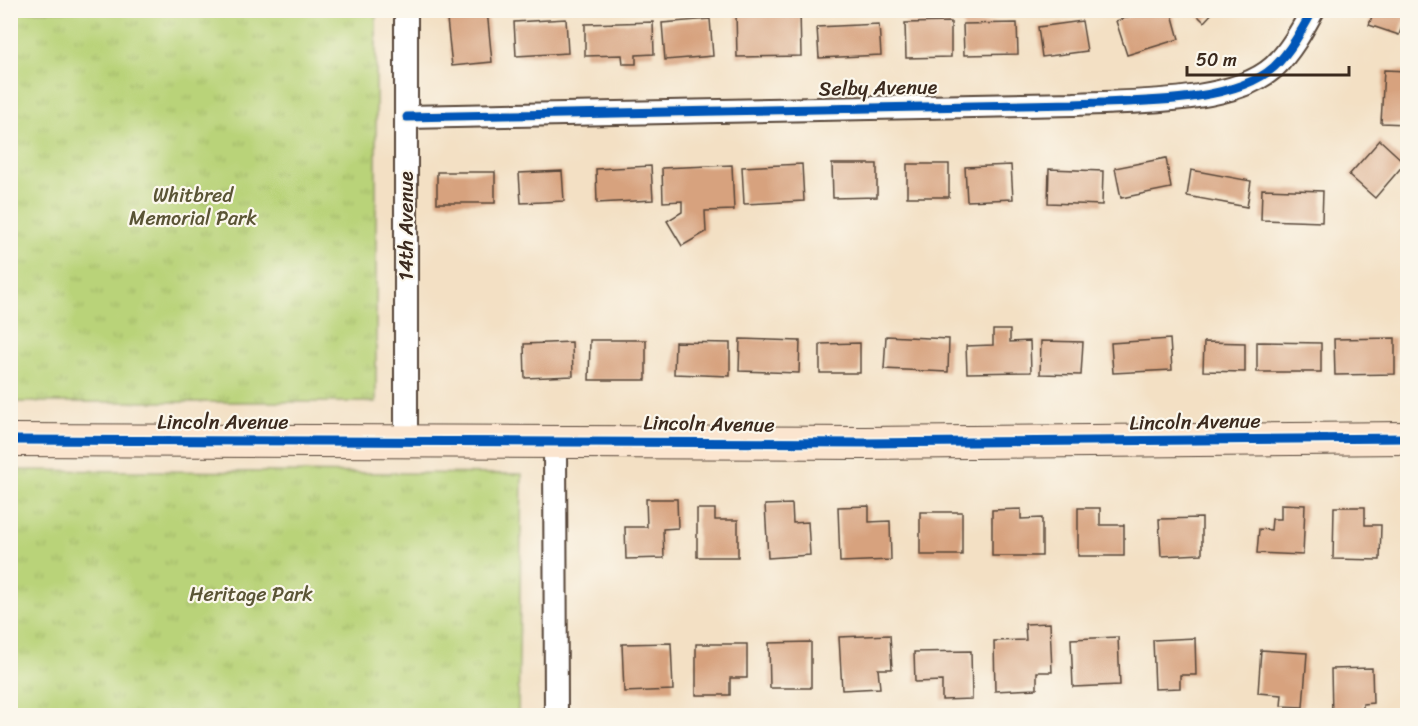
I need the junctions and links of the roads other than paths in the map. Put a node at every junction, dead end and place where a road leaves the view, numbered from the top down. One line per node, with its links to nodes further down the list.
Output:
1 (406, 10): 3 (street, 14th Avenue)
2 (1313, 10): 3 (street, Selby Avenue)
3 (407, 117): 7 (street, 14th Avenue)
4 (1407, 438): 6 (street, Lincoln Avenue)
5 (10, 440): 7 (street, Lincoln Avenue)
6 (555, 440): 7 (street, Lincoln Avenue); 8 (street)
7 (405, 441)
8 (556, 716)

